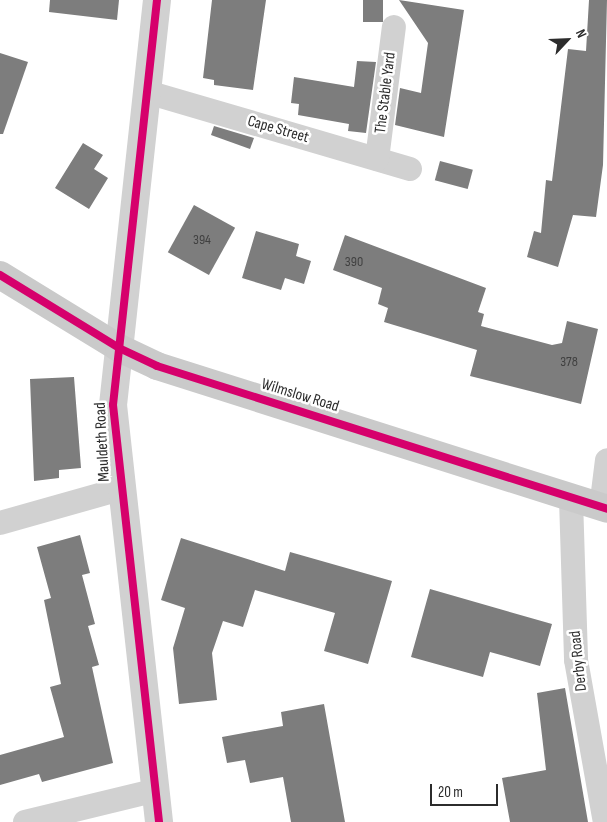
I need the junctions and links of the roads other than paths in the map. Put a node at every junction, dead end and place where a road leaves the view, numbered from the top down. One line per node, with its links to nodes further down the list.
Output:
1 (157, 0): 3 (street, Mauldeth Road)
2 (394, 27): 4 (street, The Stable Yard)
3 (147, 92): 4 (street, Cape Street); 7 (street, Mauldeth Road)
4 (377, 159): 5 (street, Cape Street)
5 (410, 169)
6 (0, 275): 7 (main road, Wilmslow Road)
7 (119, 348): 9 (street, Mauldeth Road); 10 (main road, Wilmslow Road)
8 (607, 460): 11 (street)
9 (120, 489): 12 (street); 13 (street, Mauldeth Road)
10 (571, 498): 11 (main road, Wilmslow Road); 16 (street, Derby Road)
11 (604, 509)
12 (0, 523)
13 (153, 791): 14 (street); 15 (street, Mauldeth Road)
14 (25, 822)
15 (159, 822)
16 (605, 822)

